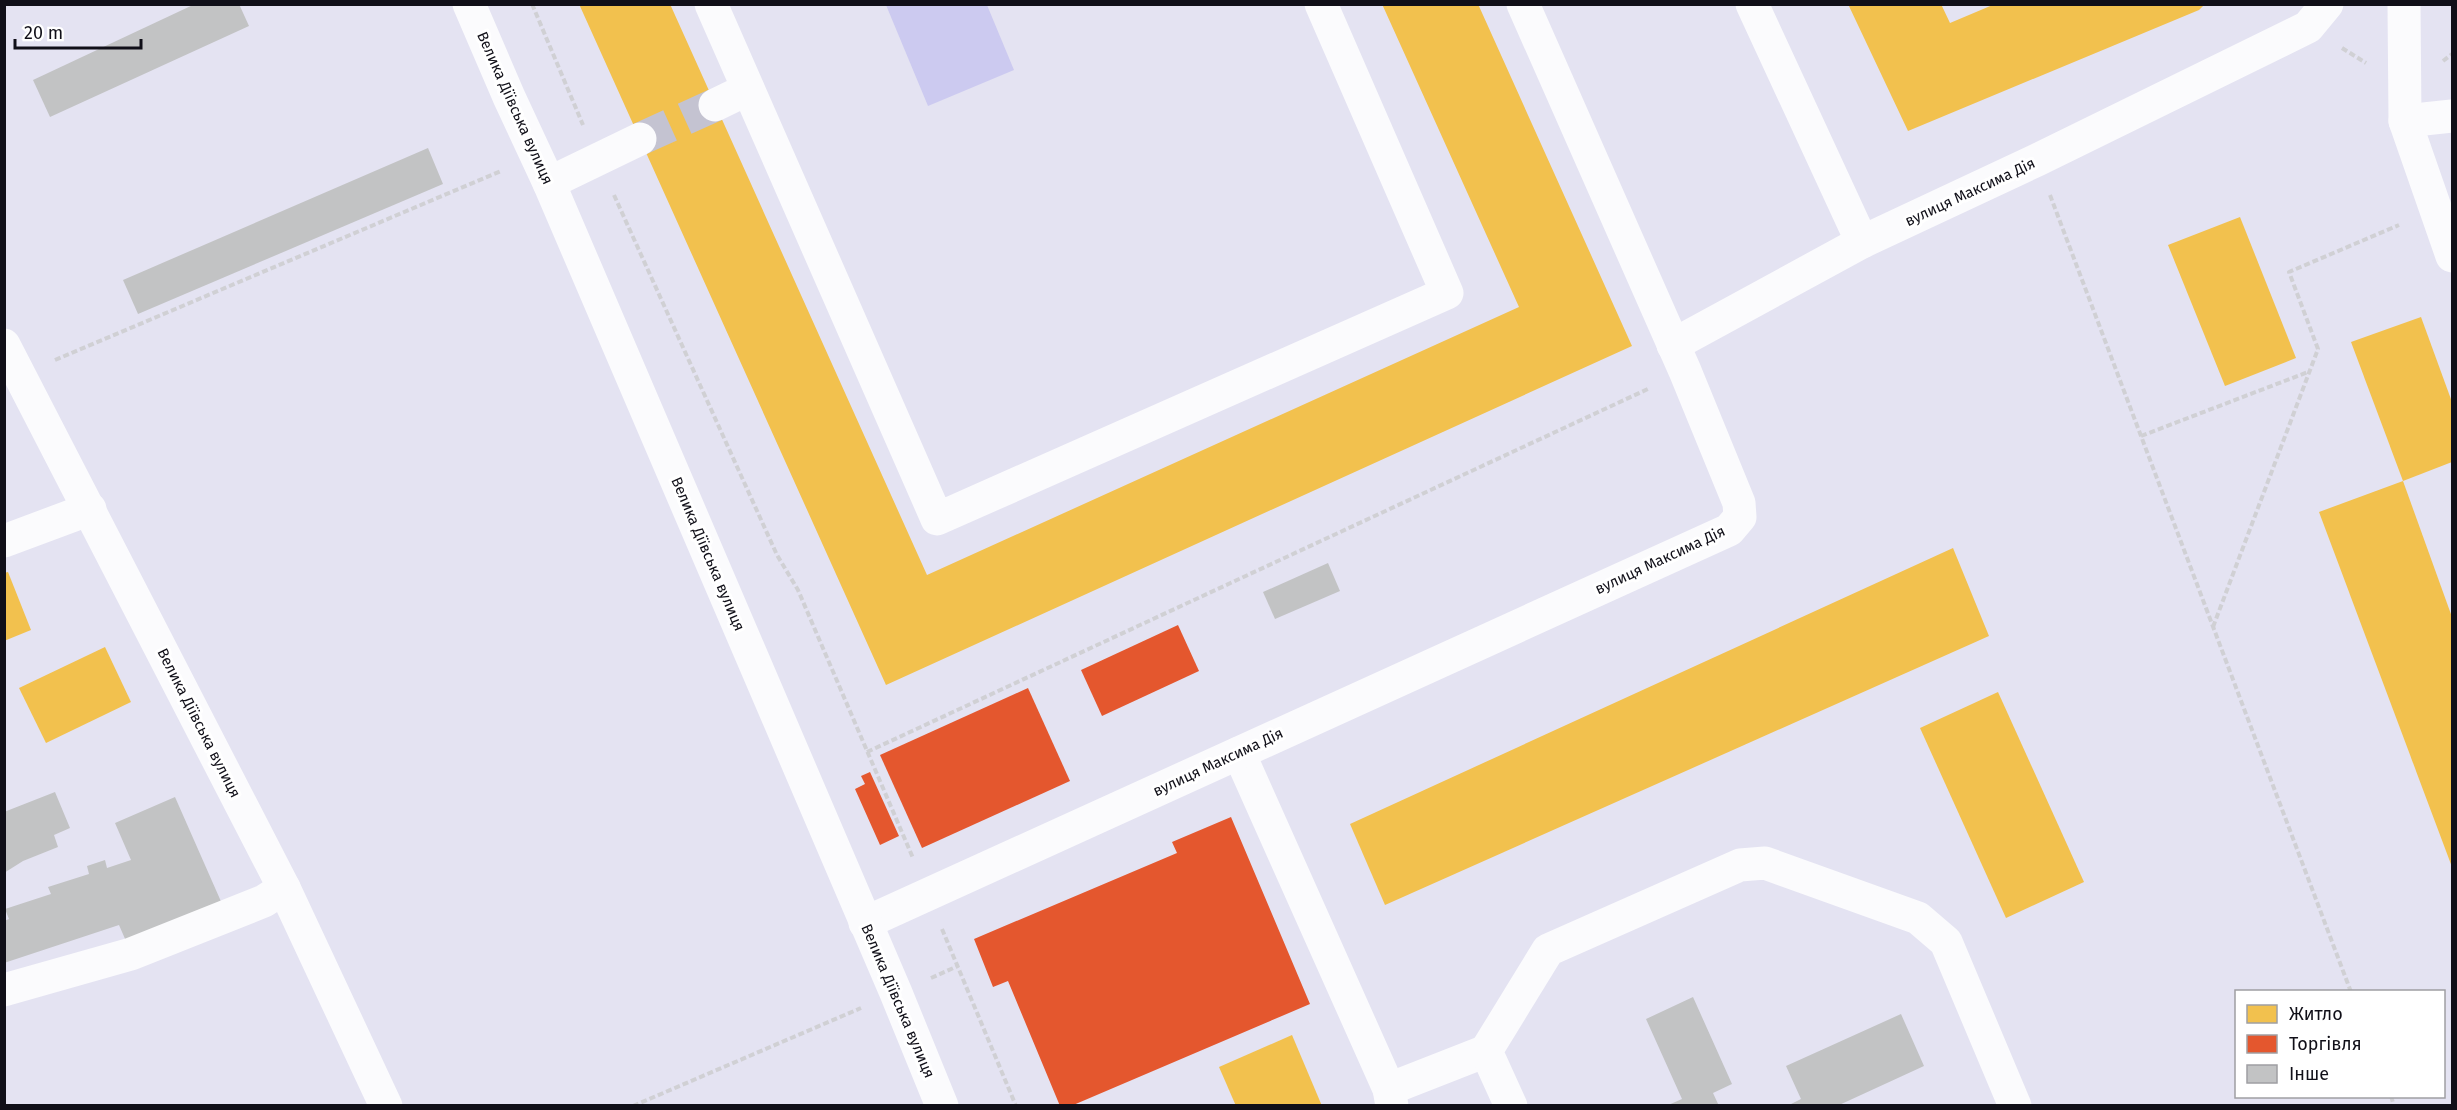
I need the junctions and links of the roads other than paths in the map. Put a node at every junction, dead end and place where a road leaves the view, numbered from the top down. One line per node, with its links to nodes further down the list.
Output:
1 (469, 4): 13 (street, Велика Діївська вулиця)
2 (711, 4): 8 (street)
3 (1321, 4): 8 (street)
4 (1523, 4): 17 (street)
5 (1752, 4): 14 (street)
6 (2404, 4): 11 (street)
7 (2317, 16): 14 (street, вулиця Максима Дія)
8 (748, 89): 9 (street)
9 (715, 105)
10 (2452, 116): 11 (street)
11 (2405, 121): 15 (street)
12 (640, 139): 13 (street)
13 (543, 170): 22 (street, Велика Діївська вулиця)
14 (1862, 242): 17 (street, вулиця Максима Дія)
15 (2452, 256)
16 (4, 345): 18 (street, Велика Діївська вулиця)
17 (1679, 358): 20 (street, вулиця Максима Дія)
18 (90, 508): 19 (street); 21 (street, Велика Діївська вулиця)
19 (4, 541)
20 (1239, 753): 22 (street, вулиця Максима Дія); 25 (street)
21 (284, 888): 23 (street); 26 (street, Велика Діївська вулиця)
22 (866, 923): 27 (street, Велика Діївська вулиця)
23 (4, 990)
24 (1486, 1051): 25 (street); 28 (street); 29 (street)
25 (1391, 1097)
26 (386, 1106)
27 (942, 1106)
28 (1511, 1106)
29 (2014, 1106)

